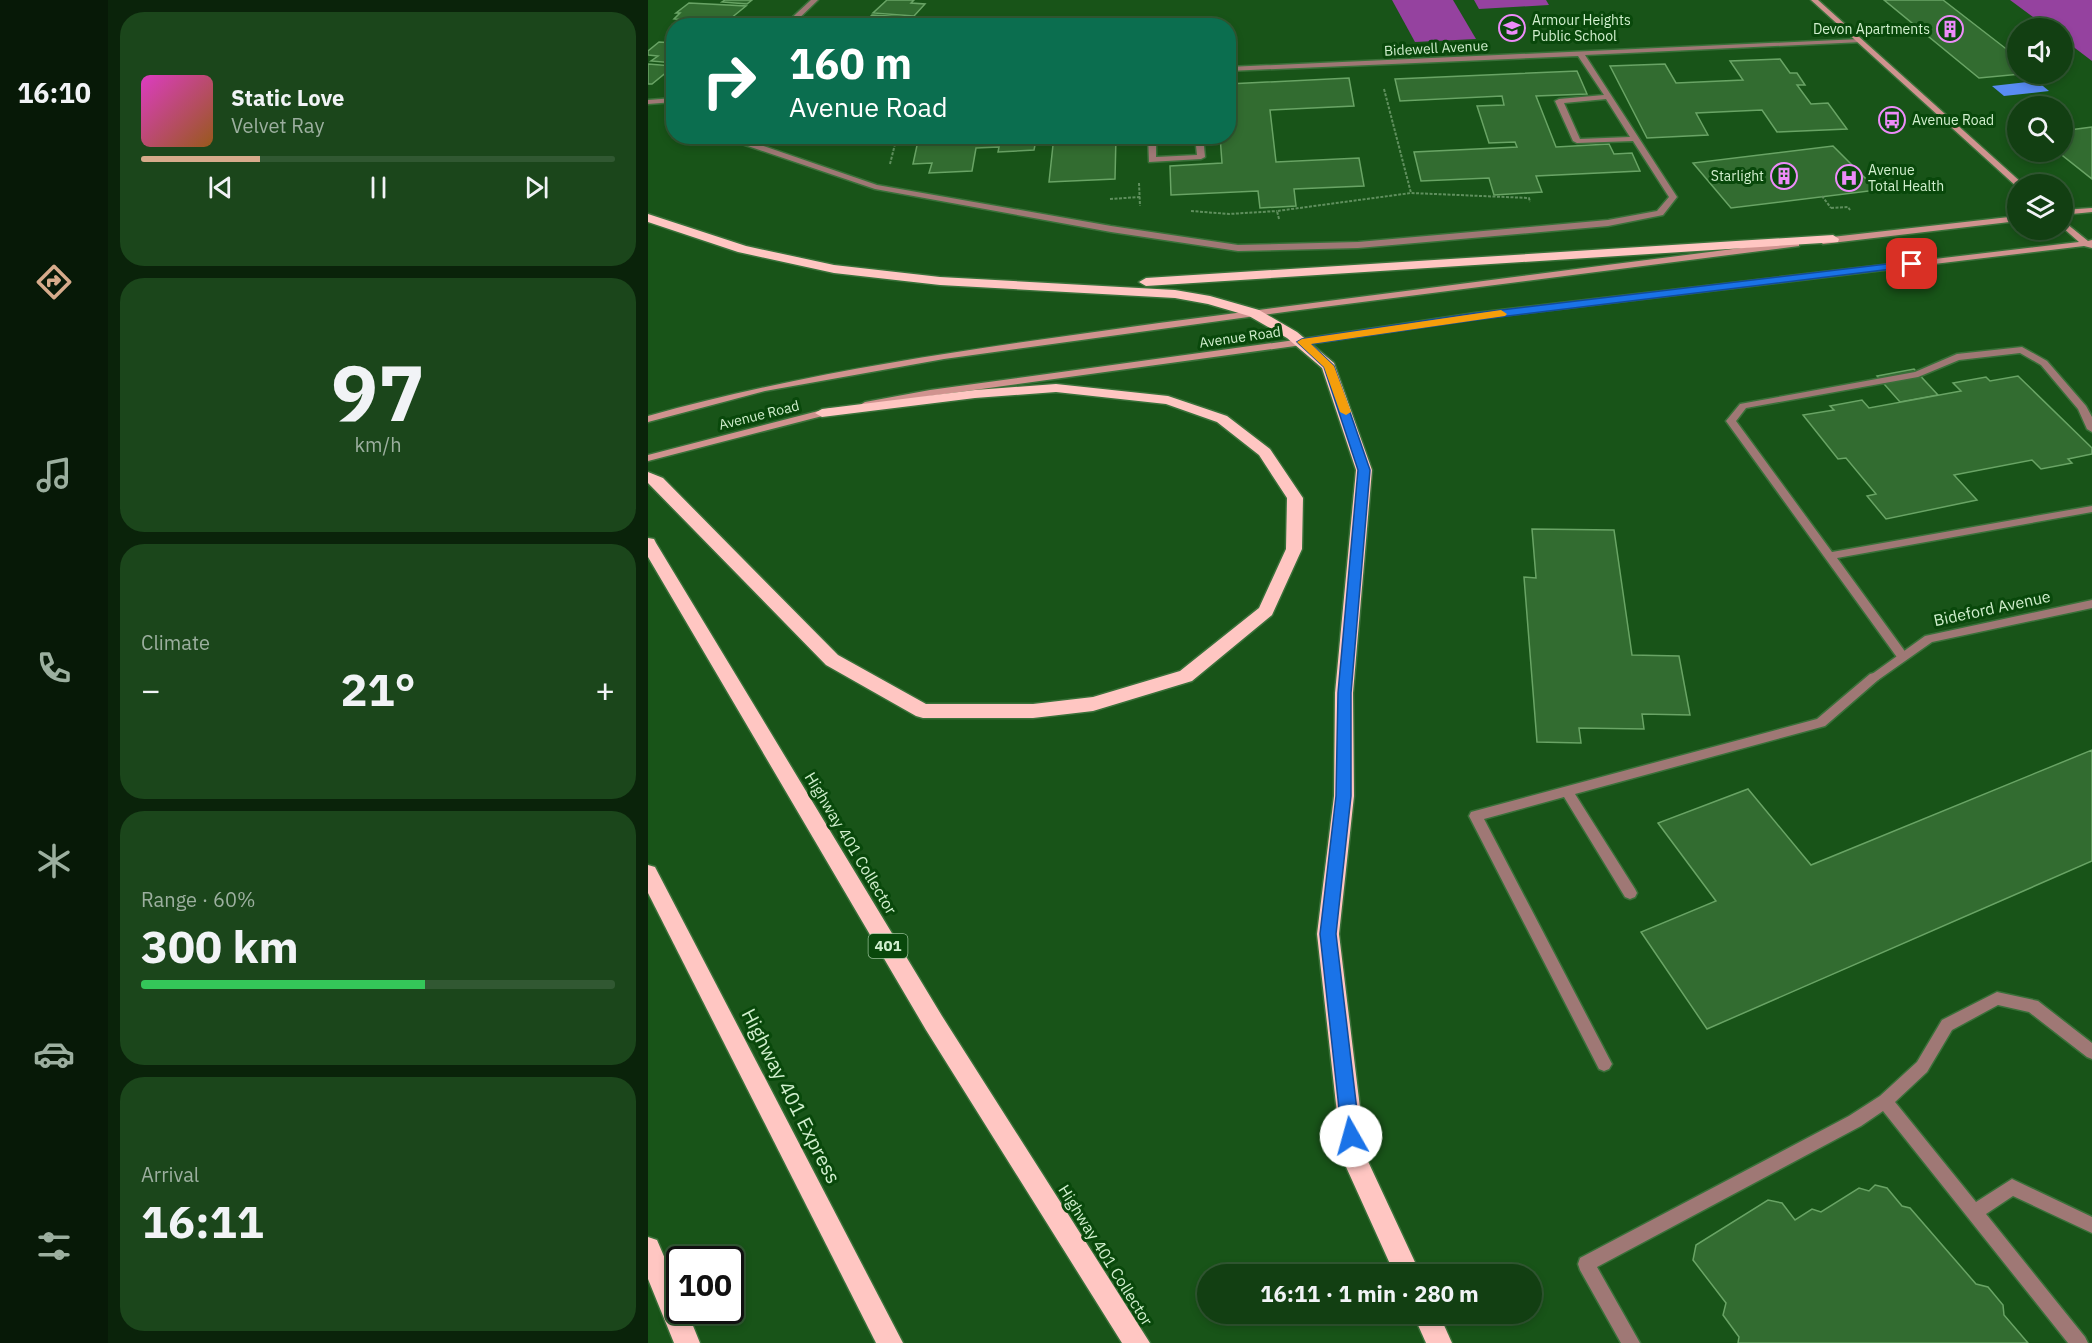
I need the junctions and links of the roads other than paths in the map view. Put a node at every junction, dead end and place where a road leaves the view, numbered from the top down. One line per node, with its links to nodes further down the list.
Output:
1 (815, 0): 3 (street)
2 (1814, 0): 4 (main road)
3 (795, 18)
4 (1860, 41): 5 (street, Bidewell Avenue); 14 (main road)
5 (1580, 54): 6 (street, Bidewell Avenue); 7 (street)
6 (1236, 69)
7 (1609, 97): 10 (street); 10 (street)
8 (666, 101): 9 (street)
9 (648, 102)
10 (1636, 139): 11 (street)
11 (751, 144)
12 (1152, 144): 13 (street)
13 (1200, 144)
14 (2008, 174)
15 (2092, 210): 16 (main road)
16 (2073, 212)
17 (648, 218): 22 (highway)
18 (2007, 219): 20 (main road, Avenue Road)
19 (2073, 231): 21 (main road)
20 (1833, 239): 22 (highway); 23 (main road, Avenue Road)
21 (2090, 245): 24 (main road, Avenue Road)
22 (1062, 287): 23 (highway)
23 (1254, 313): 24 (highway); 26 (main road, Avenue Road)
24 (1302, 342): 25 (main road, Avenue Road); 44 (highway)
25 (822, 413): 28 (main road, Avenue Road); 29 (highway)
26 (648, 419)
27 (2092, 429): 32 (street)
28 (648, 458)
29 (648, 477)
30 (2092, 508): 32 (street)
31 (648, 543): 48 (highway, Highway 401 Collector / 401)
32 (1829, 556): 34 (street)
33 (2092, 604): 34 (street, Bideford Avenue)
34 (1903, 657): 35 (street, Bideford Avenue)
35 (1567, 792): 37 (street); 39 (street, Bideford Avenue)
36 (648, 873): 47 (highway, Highway 401 Express)
37 (1630, 893)
38 (2092, 1052): 40 (street)
39 (1604, 1064)
40 (1885, 1101): 41 (street); 50 (street)
41 (1974, 1213): 42 (street); 51 (street)
42 (2092, 1225)
43 (648, 1249): 46 (highway)
44 (1403, 1264)
45 (1430, 1324): 49 (highway)
46 (687, 1343)
47 (890, 1343)
48 (1137, 1343)
49 (1439, 1343)
50 (1631, 1343)
51 (2079, 1343)

